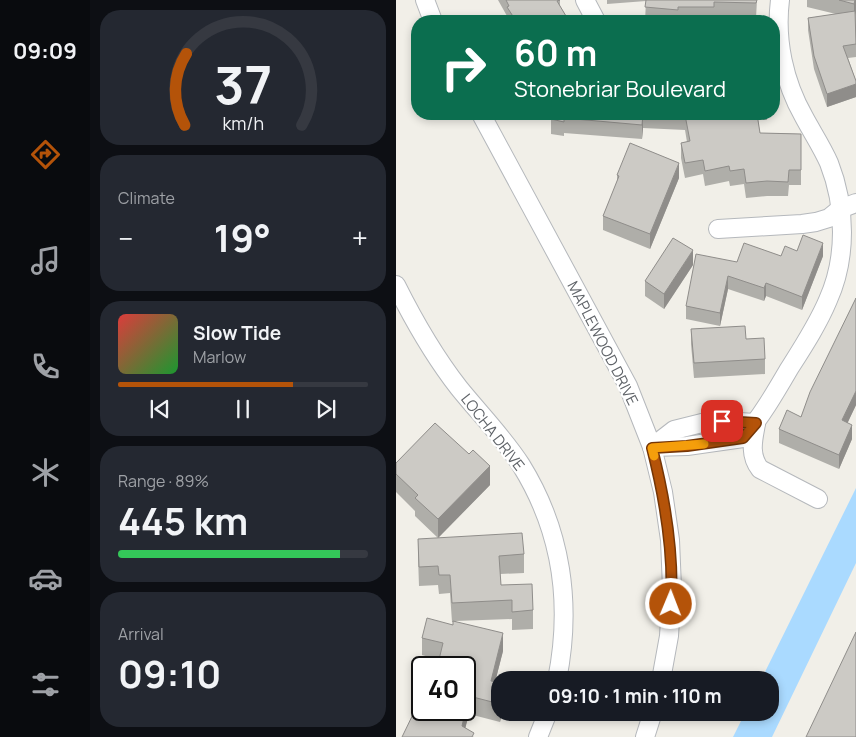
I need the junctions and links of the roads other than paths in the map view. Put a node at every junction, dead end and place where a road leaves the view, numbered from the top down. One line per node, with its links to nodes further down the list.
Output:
1 (424, 0): 4 (street)
2 (585, 0): 5 (street)
3 (780, 0): 6 (street)
4 (430, 15)
5 (593, 15)
6 (779, 15)
7 (780, 55): 9 (street)
8 (483, 120): 14 (street, MAPLEWOOD DRIVE)
9 (848, 206): 10 (street); 13 (street)
10 (718, 229)
11 (396, 285): 12 (street, LOCHA DRIVE)
12 (400, 305): 16 (street, LOCHA DRIVE)
13 (756, 423): 14 (street); 15 (street)
14 (652, 448): 17 (street, MAPLEWOOD DRIVE)
15 (818, 499)
16 (559, 671)
17 (663, 671)
18 (544, 721): 20 (street)
19 (650, 721): 21 (street)
20 (538, 737)
21 (645, 737)

